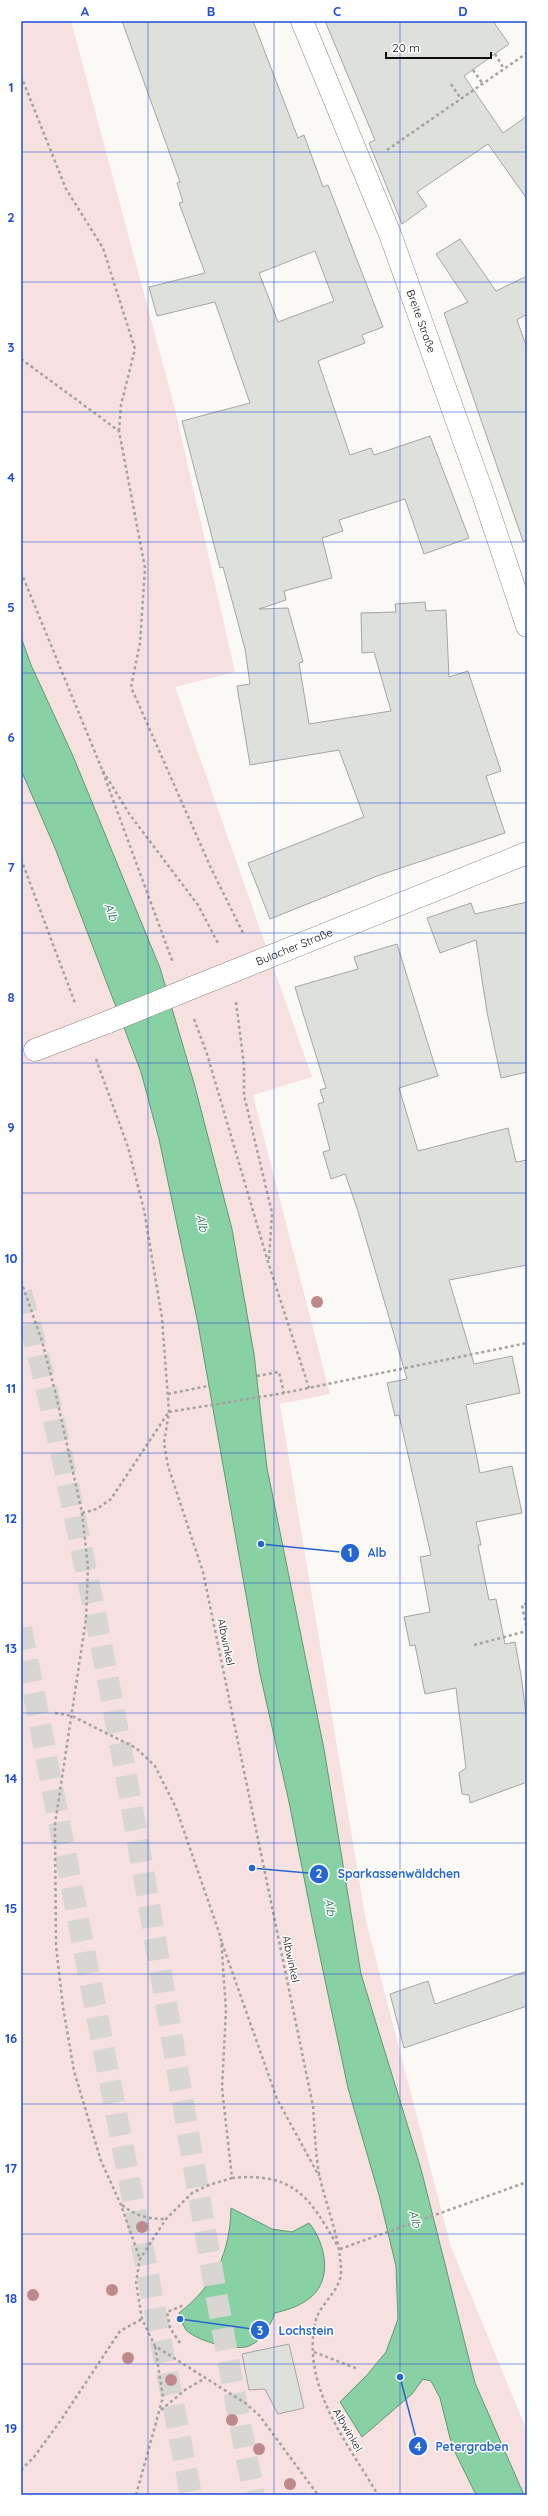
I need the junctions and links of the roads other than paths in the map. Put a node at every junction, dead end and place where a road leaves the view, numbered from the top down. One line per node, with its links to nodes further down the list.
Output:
1 (302, 21): 2 (street, Breite Straße)
2 (527, 626)
3 (527, 853): 4 (street, Bulacher Straße, bridge)
4 (35, 1050)

